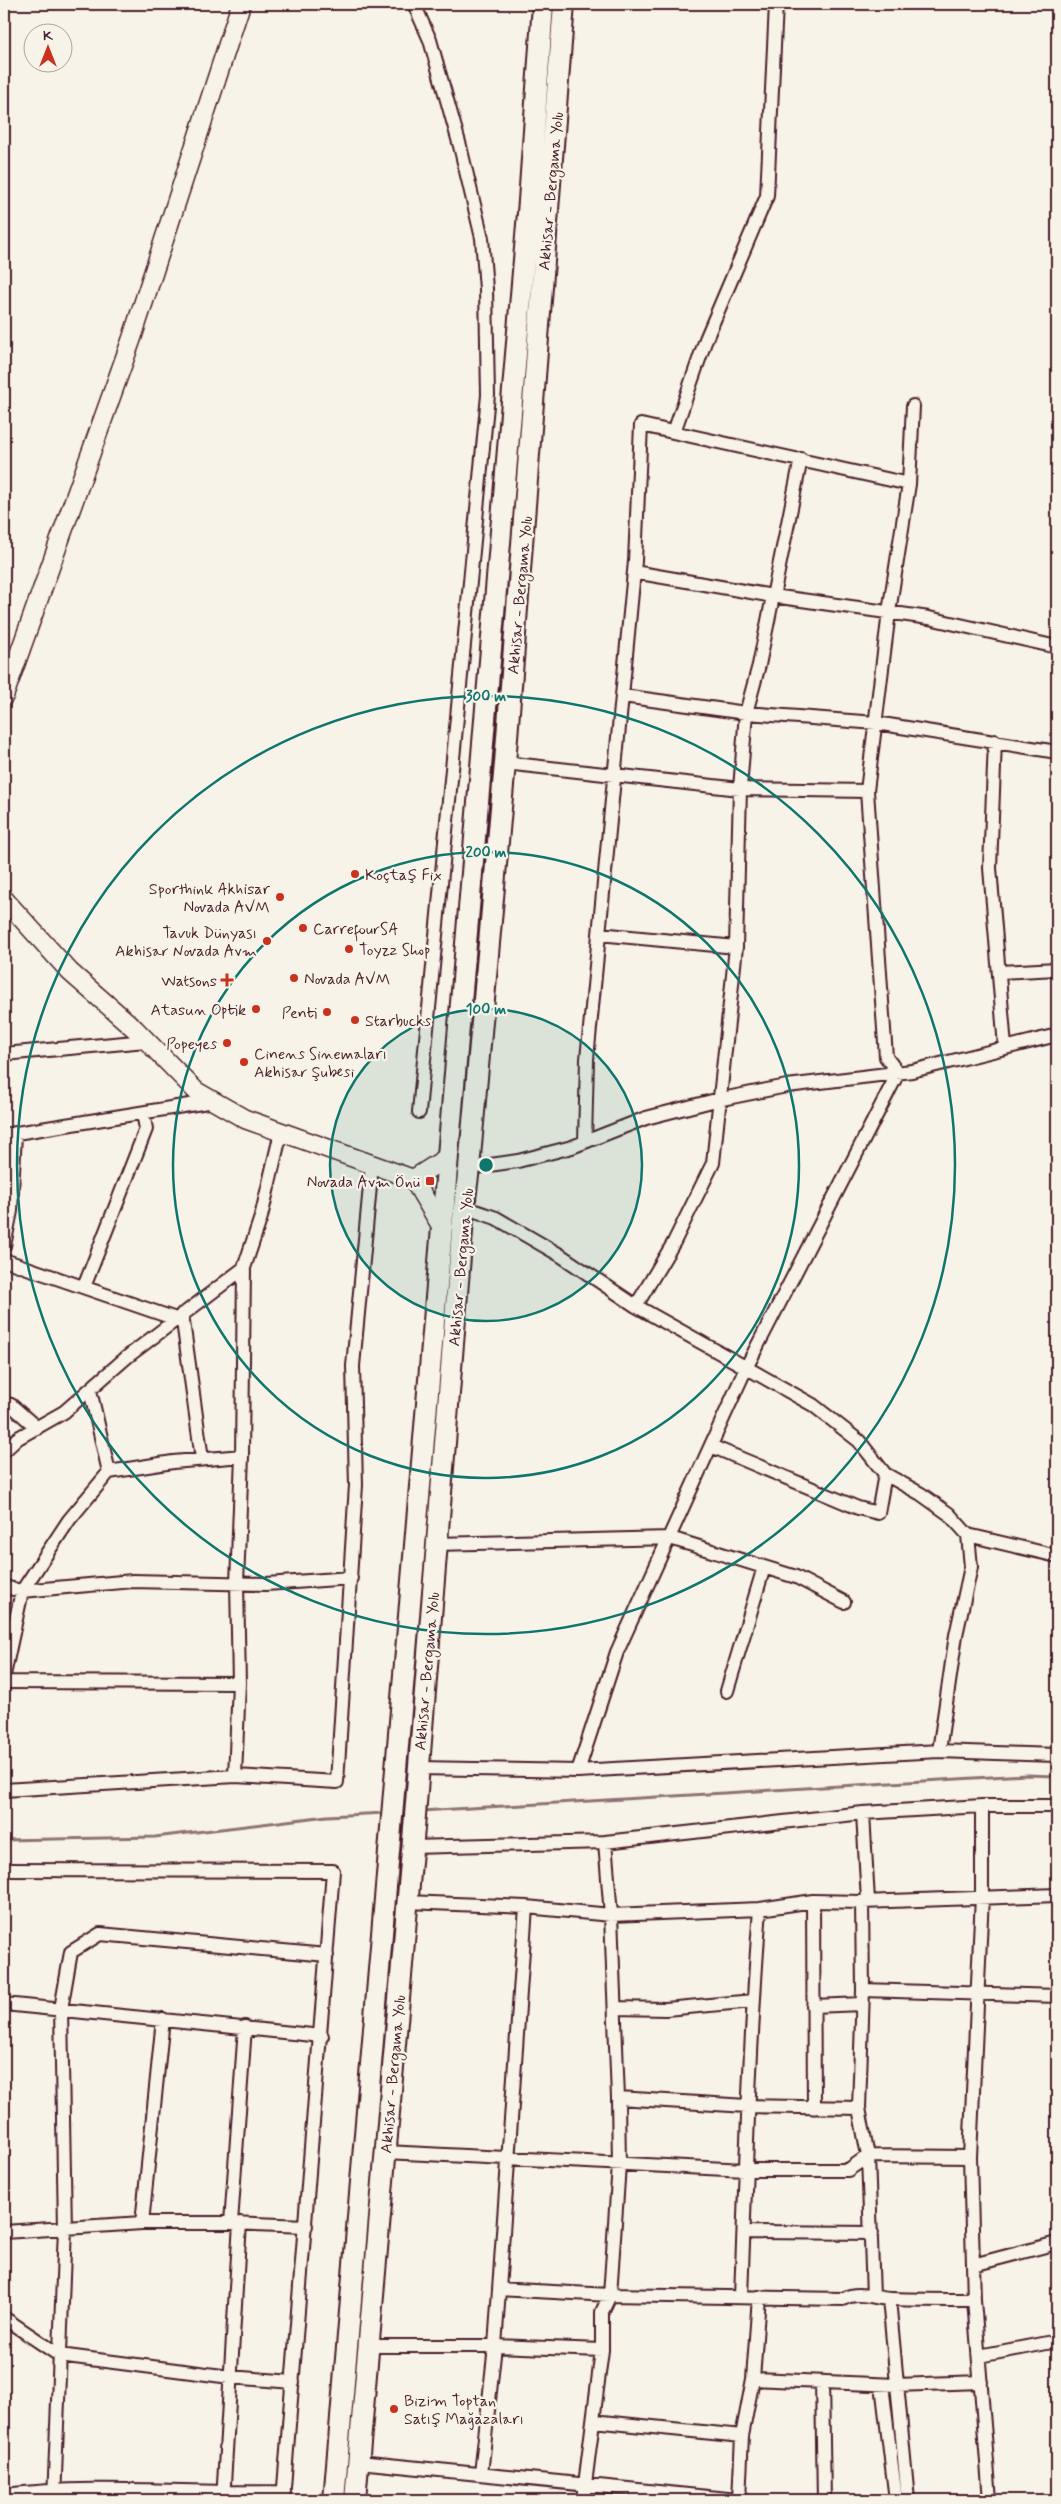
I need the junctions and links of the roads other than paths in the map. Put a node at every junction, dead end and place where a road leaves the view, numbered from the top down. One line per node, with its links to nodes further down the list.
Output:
1 (241, 4): 14 (street)
2 (414, 4): 36 (street)
3 (543, 4): 41 (main road, Akhisar - Bergama Yolu)
4 (564, 4): 20 (main road, Akhisar - Bergama Yolu)
5 (776, 4): 7 (street)
6 (913, 406): 9 (street)
7 (674, 432): 8 (street); 10 (street)
8 (801, 459): 9 (street); 11 (street)
9 (909, 484): 12 (street)
10 (634, 572): 11 (street); 15 (street)
11 (773, 596): 12 (street); 16 (street)
12 (889, 612): 13 (street); 17 (street)
13 (1057, 647)
14 (4, 696)
15 (623, 696): 16 (street); 21 (street)
16 (746, 713): 17 (street); 22 (street)
17 (876, 723): 18 (street); 23 (street)
18 (995, 741): 19 (street); 28 (street)
19 (1057, 752)
20 (505, 763): 21 (street); 43 (main road, Akhisar - Bergama Yolu)
21 (616, 774): 22 (street); 25 (street)
22 (740, 789): 23 (street); 26 (street)
23 (867, 792): 33 (street)
24 (4, 899): 30 (street)
25 (599, 934): 26 (street); 40 (street)
26 (736, 948): 34 (street)
27 (1057, 969): 28 (street)
28 (999, 972): 31 (street)
29 (1057, 1035): 31 (street)
30 (146, 1041): 32 (street); 35 (street)
31 (1005, 1047): 33 (street)
32 (4, 1054)
33 (898, 1073): 34 (street); 53 (street)
34 (718, 1100): 40 (street); 51 (street)
35 (214, 1101): 37 (street); 38 (street)
36 (419, 1112)
37 (143, 1113): 39 (street); 50 (street)
38 (281, 1132): 42 (street); 49 (street)
39 (9, 1134): 47 (street)
40 (585, 1142): 43 (street)
41 (446, 1158): 44 (street); 46 (main road, Akhisar - Bergama Yolu)
42 (372, 1165): 44 (street); 68 (street)
43 (469, 1168): 45 (main road, Akhisar - Bergama Yolu)
44 (413, 1179): 46 (street)
45 (464, 1207): 51 (street); 65 (main road, Akhisar - Bergama Yolu)
46 (440, 1224): 160 (main road, Akhisar - Bergama Yolu)
47 (4, 1246)
48 (4, 1260): 50 (street)
49 (244, 1268): 52 (street); 59 (street)
50 (84, 1287): 52 (street)
51 (636, 1306): 53 (street)
52 (179, 1316): 54 (street); 60 (street)
53 (746, 1368): 57 (street); 62 (street)
54 (90, 1390): 56 (street); 61 (street)
55 (4, 1403): 56 (street)
56 (37, 1428): 58 (street)
57 (711, 1446): 62 (street); 64 (street)
58 (4, 1451)
59 (242, 1456): 60 (street); 69 (street)
60 (202, 1459): 61 (street)
61 (109, 1472): 71 (street)
62 (885, 1474): 63 (street)
63 (968, 1535): 66 (street); 77 (street)
64 (670, 1538): 65 (street); 67 (street); 79 (street)
65 (436, 1544): 81 (main road, Akhisar - Bergama Yolu)
66 (1057, 1556)
67 (764, 1567): 72 (street); 76 (street)
68 (351, 1578): 69 (street); 80 (street)
69 (237, 1584): 71 (street); 75 (street)
70 (4, 1587): 71 (street)
71 (22, 1591): 73 (street)
72 (844, 1602)
73 (4, 1675)
74 (4, 1682): 75 (street)
75 (239, 1683): 80 (street)
76 (727, 1691)
77 (938, 1751): 78 (street); 79 (street)
78 (1057, 1755)
79 (578, 1771): 81 (street)
80 (235, 1776): 82 (street)
81 (418, 1776): 86 (main road, Akhisar - Bergama Yolu)
82 (4, 1790)
83 (982, 1806): 84 (street); 85 (street); 90 (street)
84 (1057, 1806)
85 (863, 1813): 87 (street); 93 (street)
86 (413, 1837): 87 (street); 92 (main road, Akhisar - Bergama Yolu)
87 (605, 1842): 96 (street)
88 (4, 1870): 97 (street)
89 (1057, 1895): 90 (street)
90 (982, 1896): 93 (street); 99 (street)
91 (812, 1901): 93 (street); 95 (street); 104 (street)
92 (407, 1902): 94 (street); 114 (main road, Akhisar - Bergama Yolu)
93 (865, 1902): 98 (street)
94 (526, 1907): 96 (street); 117 (street)
95 (760, 1909): 96 (street); 101 (street)
96 (611, 1915): 105 (street)
97 (328, 1955): 106 (street); 109 (street)
98 (863, 1990): 99 (street); 103 (street)
99 (978, 1993): 100 (street); 116 (street)
100 (1057, 1996)
101 (753, 2002): 105 (street); 111 (street)
102 (4, 2004): 106 (street)
103 (862, 2004): 104 (street); 113 (street)
104 (813, 2006): 112 (street)
105 (614, 2008): 110 (street)
106 (61, 2010): 107 (street); 123 (street)
107 (163, 2019): 108 (street); 120 (street)
108 (245, 2027): 109 (street); 121 (street)
109 (322, 2036): 122 (street)
110 (618, 2098): 111 (street); 118 (street)
111 (747, 2106): 112 (street); 119 (street)
112 (814, 2108): 113 (street)
113 (859, 2108): 115 (street)
114 (385, 2152): 117 (street); 138 (main road, Akhisar - Bergama Yolu)
115 (868, 2156): 116 (street); 119 (street); 126 (street)
116 (970, 2158): 128 (street)
117 (507, 2160): 118 (street); 129 (street)
118 (619, 2165): 119 (street); 130 (street)
119 (746, 2170): 125 (street)
120 (142, 2223): 121 (street); 123 (street)
121 (236, 2223): 122 (street); 143 (street)
122 (306, 2226): 145 (street)
123 (65, 2228): 124 (street); 141 (street)
124 (4, 2232)
125 (744, 2232): 126 (street); 131 (street)
126 (872, 2233): 132 (street)
127 (1057, 2243): 128 (street)
128 (973, 2265): 135 (street)
129 (499, 2289): 130 (street); 139 (street)
130 (610, 2295): 131 (street); 140 (street)
131 (741, 2296): 133 (street)
132 (873, 2296): 133 (street); 134 (street)
133 (759, 2297): 144 (street)
134 (889, 2299): 135 (street); 149 (street)
135 (974, 2300): 142 (street)
136 (4, 2318): 141 (street)
137 (1057, 2341): 142 (street)
138 (369, 2346): 139 (street); 152 (main road, Akhisar - Bergama Yolu)
139 (495, 2346): 140 (street); 153 (street)
140 (602, 2350): 150 (street)
141 (59, 2355): 143 (street); 156 (street)
142 (979, 2356): 147 (street)
143 (230, 2376): 145 (street); 158 (street)
144 (753, 2379): 146 (street); 151 (street)
145 (293, 2382): 157 (street)
146 (822, 2382): 148 (street); 164 (street)
147 (981, 2382): 149 (street); 167 (street)
148 (882, 2384): 149 (street); 165 (street)
149 (896, 2385): 166 (street)
150 (593, 2421): 151 (street); 154 (street)
151 (742, 2436): 163 (street)
152 (359, 2462): 153 (street); 161 (main road, Akhisar - Bergama Yolu)
153 (481, 2474): 154 (street)
154 (584, 2484): 159 (street); 162 (street)
155 (4, 2495): 156 (street)
156 (54, 2495): 158 (street)
157 (284, 2496): 158 (street)
158 (223, 2497)
159 (677, 2497): 163 (street)
160 (334, 2498): 161 (main road)
161 (356, 2500)
162 (582, 2500)
163 (738, 2500)
164 (824, 2500)
165 (896, 2500)
166 (908, 2500)
167 (990, 2500)

